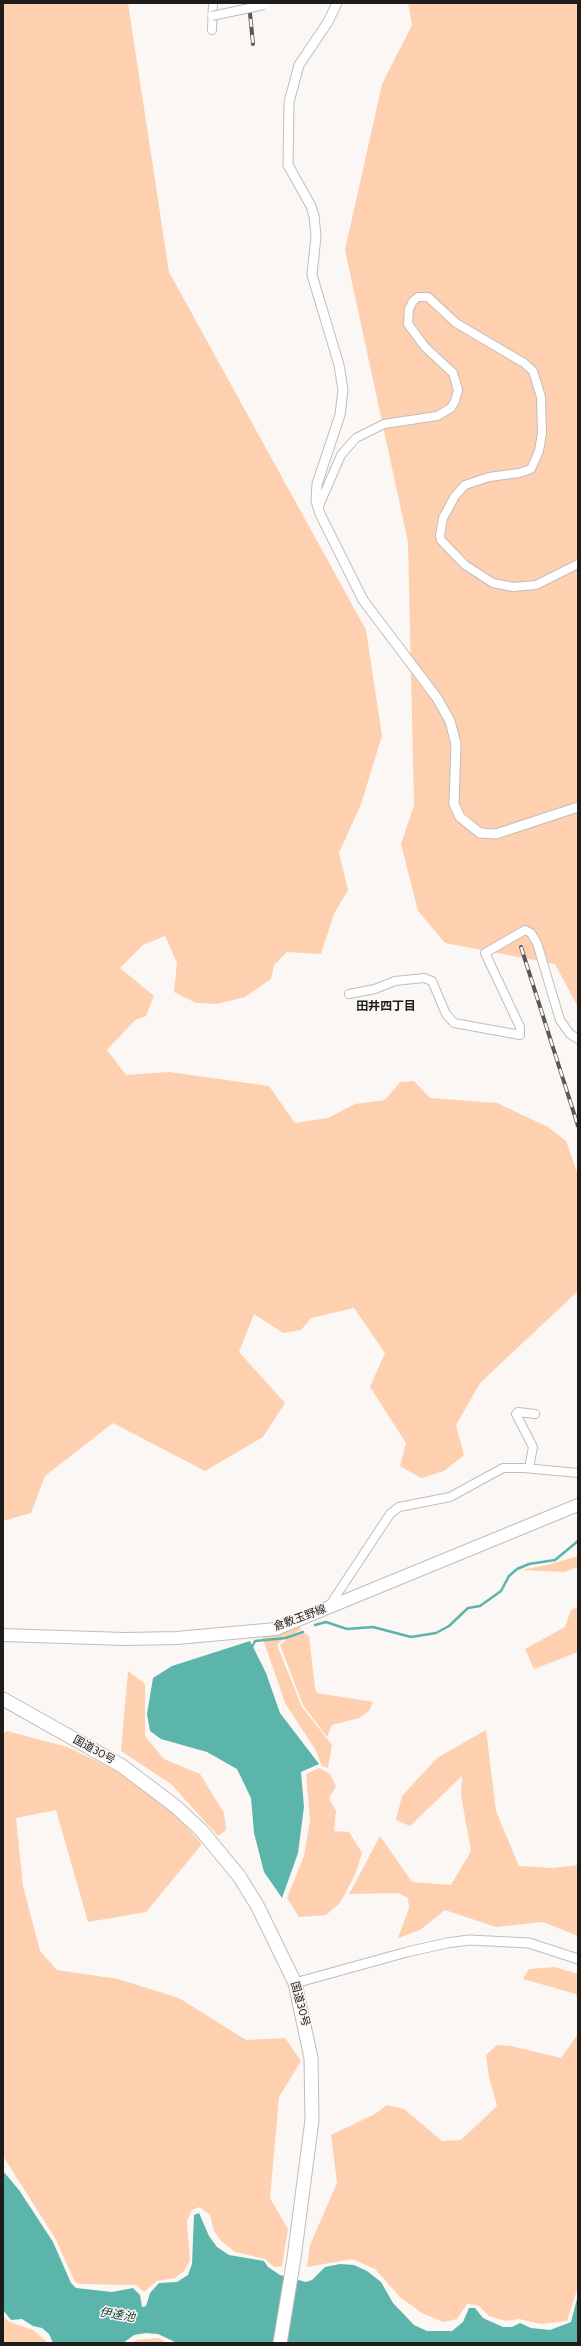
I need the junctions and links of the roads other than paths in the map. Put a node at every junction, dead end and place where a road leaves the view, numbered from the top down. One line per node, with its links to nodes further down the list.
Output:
1 (213, 3): 4 (street)
2 (337, 3): 6 (street)
3 (264, 5): 4 (street, bridge)
4 (212, 16): 5 (street)
5 (212, 30)
6 (318, 508): 7 (street); 8 (street)
7 (578, 564)
8 (578, 807)
9 (349, 994): 10 (street)
10 (578, 1039)
11 (535, 1414): 12 (street)
12 (529, 1468): 13 (street); 15 (street)
13 (578, 1473)
14 (578, 1505): 15 (main road, 倉敷玉野線)
15 (328, 1608): 16 (main road, 倉敷玉野線)
16 (3, 1635)
17 (3, 1699): 19 (highway, 国道30号)
18 (3, 1706): 19 (highway, 国道30号)
19 (67, 1735): 21 (highway, 国道30号)
20 (578, 1959): 21 (street)
21 (295, 1983): 22 (highway, 国道30号)
22 (280, 2343)

